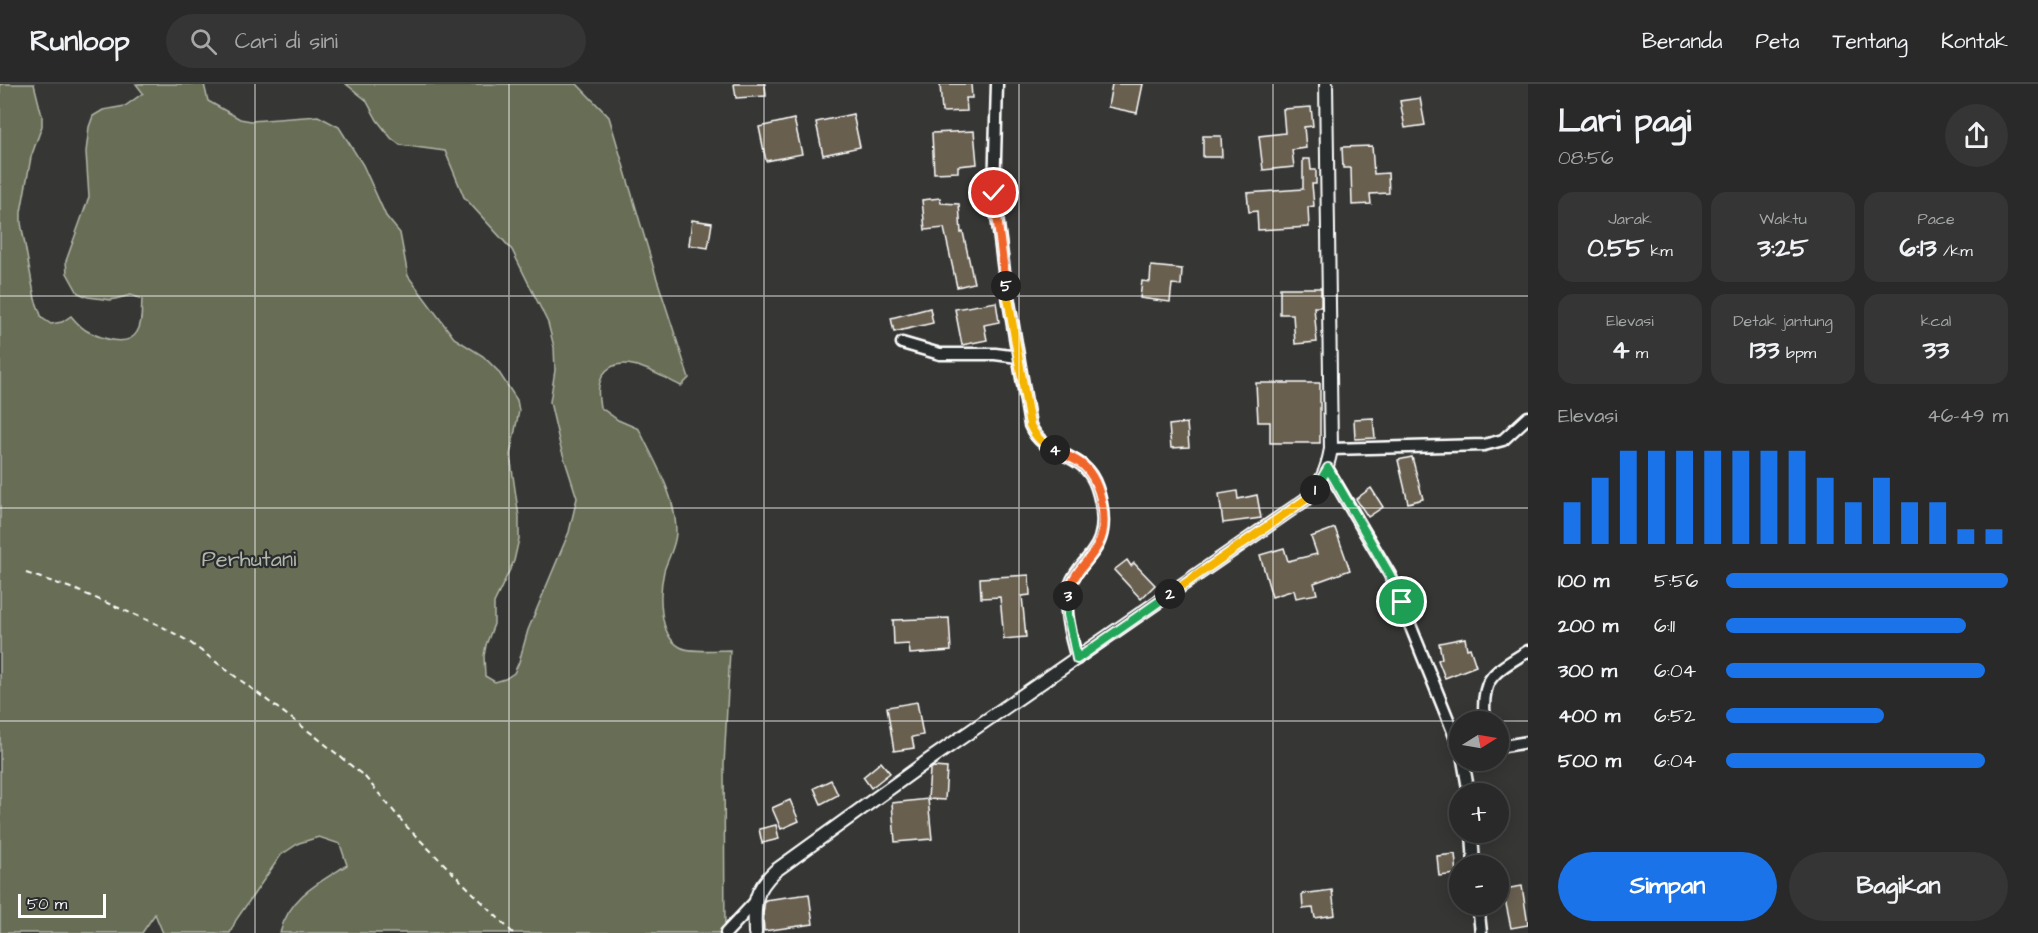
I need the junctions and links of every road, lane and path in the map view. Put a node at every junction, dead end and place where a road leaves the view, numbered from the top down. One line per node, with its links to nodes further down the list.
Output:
1 (997, 84): 4 (street)
2 (1326, 84): 6 (street)
3 (902, 343): 4 (street)
4 (1018, 357): 10 (street)
5 (1528, 417): 6 (street)
6 (1331, 449): 7 (street)
7 (1328, 468): 10 (street); 12 (street)
8 (26, 573): 17 (path)
9 (1528, 651): 11 (street)
10 (1077, 659): 15 (street)
11 (1484, 711)
12 (1449, 722)
13 (1528, 742): 14 (street)
14 (1509, 745)
15 (754, 903): 18 (street); 19 (street)
16 (1479, 915): 20 (street)
17 (513, 933)
18 (726, 933)
19 (755, 933)
20 (1481, 933)

